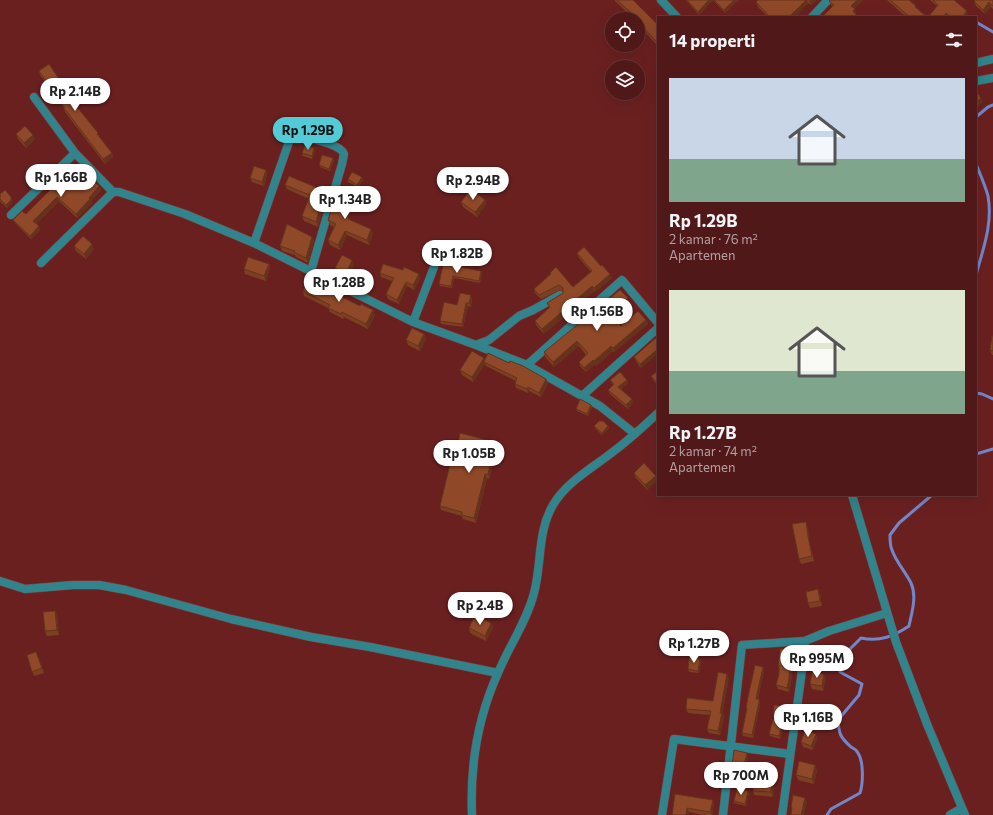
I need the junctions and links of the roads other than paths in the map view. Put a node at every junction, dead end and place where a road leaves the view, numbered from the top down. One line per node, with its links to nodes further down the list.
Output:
1 (828, 0): 4 (street)
2 (663, 1): 3 (street)
3 (676, 16)
4 (813, 16)
5 (993, 59): 6 (street)
6 (977, 63)
7 (993, 78): 8 (street)
8 (977, 81)
9 (34, 97): 10 (street)
10 (75, 153): 11 (street); 12 (street)
11 (113, 192): 13 (street); 14 (street)
12 (11, 215)
13 (254, 243): 16 (street); 16 (street)
14 (41, 263)
15 (434, 267): 18 (street)
16 (311, 271): 18 (street)
17 (560, 295): 21 (street)
18 (413, 322): 21 (street)
19 (657, 322): 22 (street)
20 (657, 329): 23 (street)
21 (476, 345): 22 (street)
22 (527, 365): 23 (street)
23 (582, 396): 25 (street)
24 (657, 414): 25 (street)
25 (635, 434): 30 (street)
26 (852, 496): 28 (street)
27 (0, 581): 30 (street)
28 (887, 613): 29 (street); 33 (street)
29 (805, 640): 31 (street); 32 (street)
30 (498, 673): 34 (street)
31 (731, 747): 32 (street); 35 (street); 36 (street)
32 (790, 754): 37 (street)
33 (964, 811): 38 (street)
34 (472, 815)
35 (662, 815)
36 (723, 815)
37 (782, 815)
38 (950, 815)

